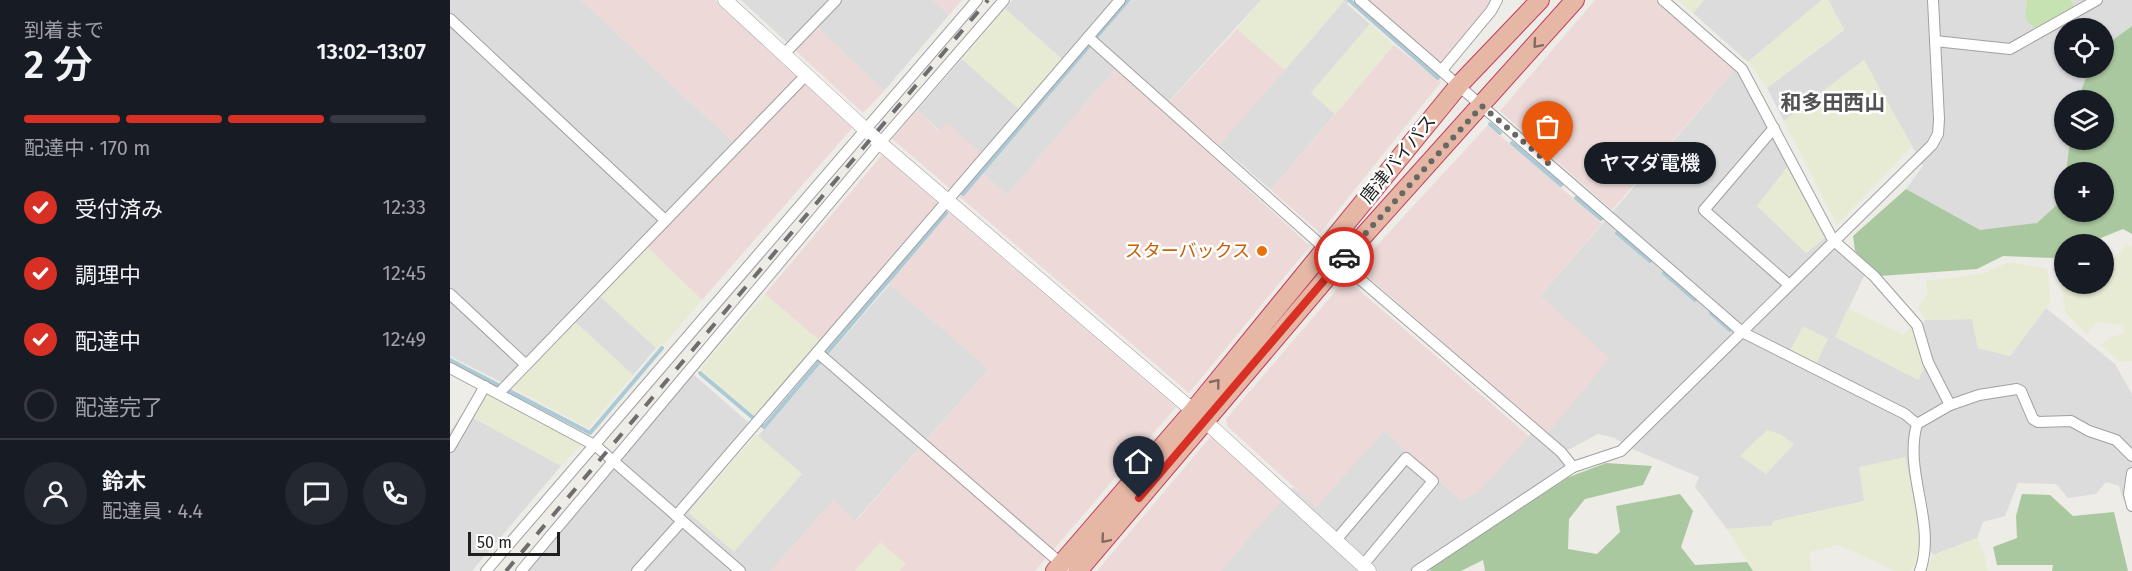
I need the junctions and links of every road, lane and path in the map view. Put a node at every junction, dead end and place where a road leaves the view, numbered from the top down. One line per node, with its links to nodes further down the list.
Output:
1 (836, 0): 16 (street)
2 (977, 0): 22 (street)
3 (1004, 0): 23 (street)
4 (1120, 0): 14 (street)
5 (1360, 0): 17 (street)
6 (1497, 0): 17 (street)
7 (1540, 0): 19 (highway, 唐津バイパス)
8 (1575, 0): 20 (highway, 唐津バイパス, one-way to 20)
9 (1663, 0): 21 (street)
10 (1933, 0): 15 (street)
11 (2097, 0): 15 (street)
12 (733, 2): 16 (street)
13 (450, 19): 25 (street)
14 (1092, 40): 24 (street); 27 (street)
15 (1935, 41): 26 (street)
16 (784, 54): 18 (street)
17 (1442, 70): 19 (street)
18 (806, 75): 22 (street); 25 (street)
19 (1459, 85): 20 (street); 27 (highway, 唐津バイパス)
20 (1482, 106): 28 (highway, 唐津バイパス); 31 (street)
21 (1774, 128): 26 (street); 29 (street)
22 (866, 130): 23 (street); 40 (street)
23 (880, 143): 24 (street); 43 (street)
24 (947, 200): 32 (street); 38 (street)
25 (665, 220): 33 (street)
26 (1833, 240): 29 (street); 37 (street)
27 (1326, 249): 28 (street); 38 (highway, 唐津バイパス, one-way to 27)
28 (1340, 262): 38 (highway, 唐津バイパス); 44 (street)
29 (1788, 284): 31 (street)
30 (450, 294): 33 (street)
31 (1742, 332): 39 (street); 44 (street)
32 (816, 352): 47 (street); 50 (street)
33 (525, 364): 36 (street)
34 (450, 368): 35 (street)
35 (485, 386): 36 (street); 41 (street)
36 (499, 393): 40 (street)
37 (1950, 405): 39 (street); 42 (street)
38 (1199, 415): 48 (street); 50 (highway, 唐津バイパス)
39 (1917, 424): 56 (street)
40 (596, 446): 43 (street); 52 (street)
41 (450, 447)
42 (2132, 456)
43 (614, 461): 47 (street); 53 (street)
44 (1573, 467): 51 (street)
45 (2132, 473): 46 (street)
46 (2132, 506)
47 (679, 518): 54 (street); 55 (street)
48 (1335, 540): 49 (street); 49 (street)
49 (1366, 568)
50 (1066, 569)
51 (1420, 570)
52 (486, 571)
53 (521, 571)
54 (637, 571)
55 (740, 571)
56 (1920, 571)

